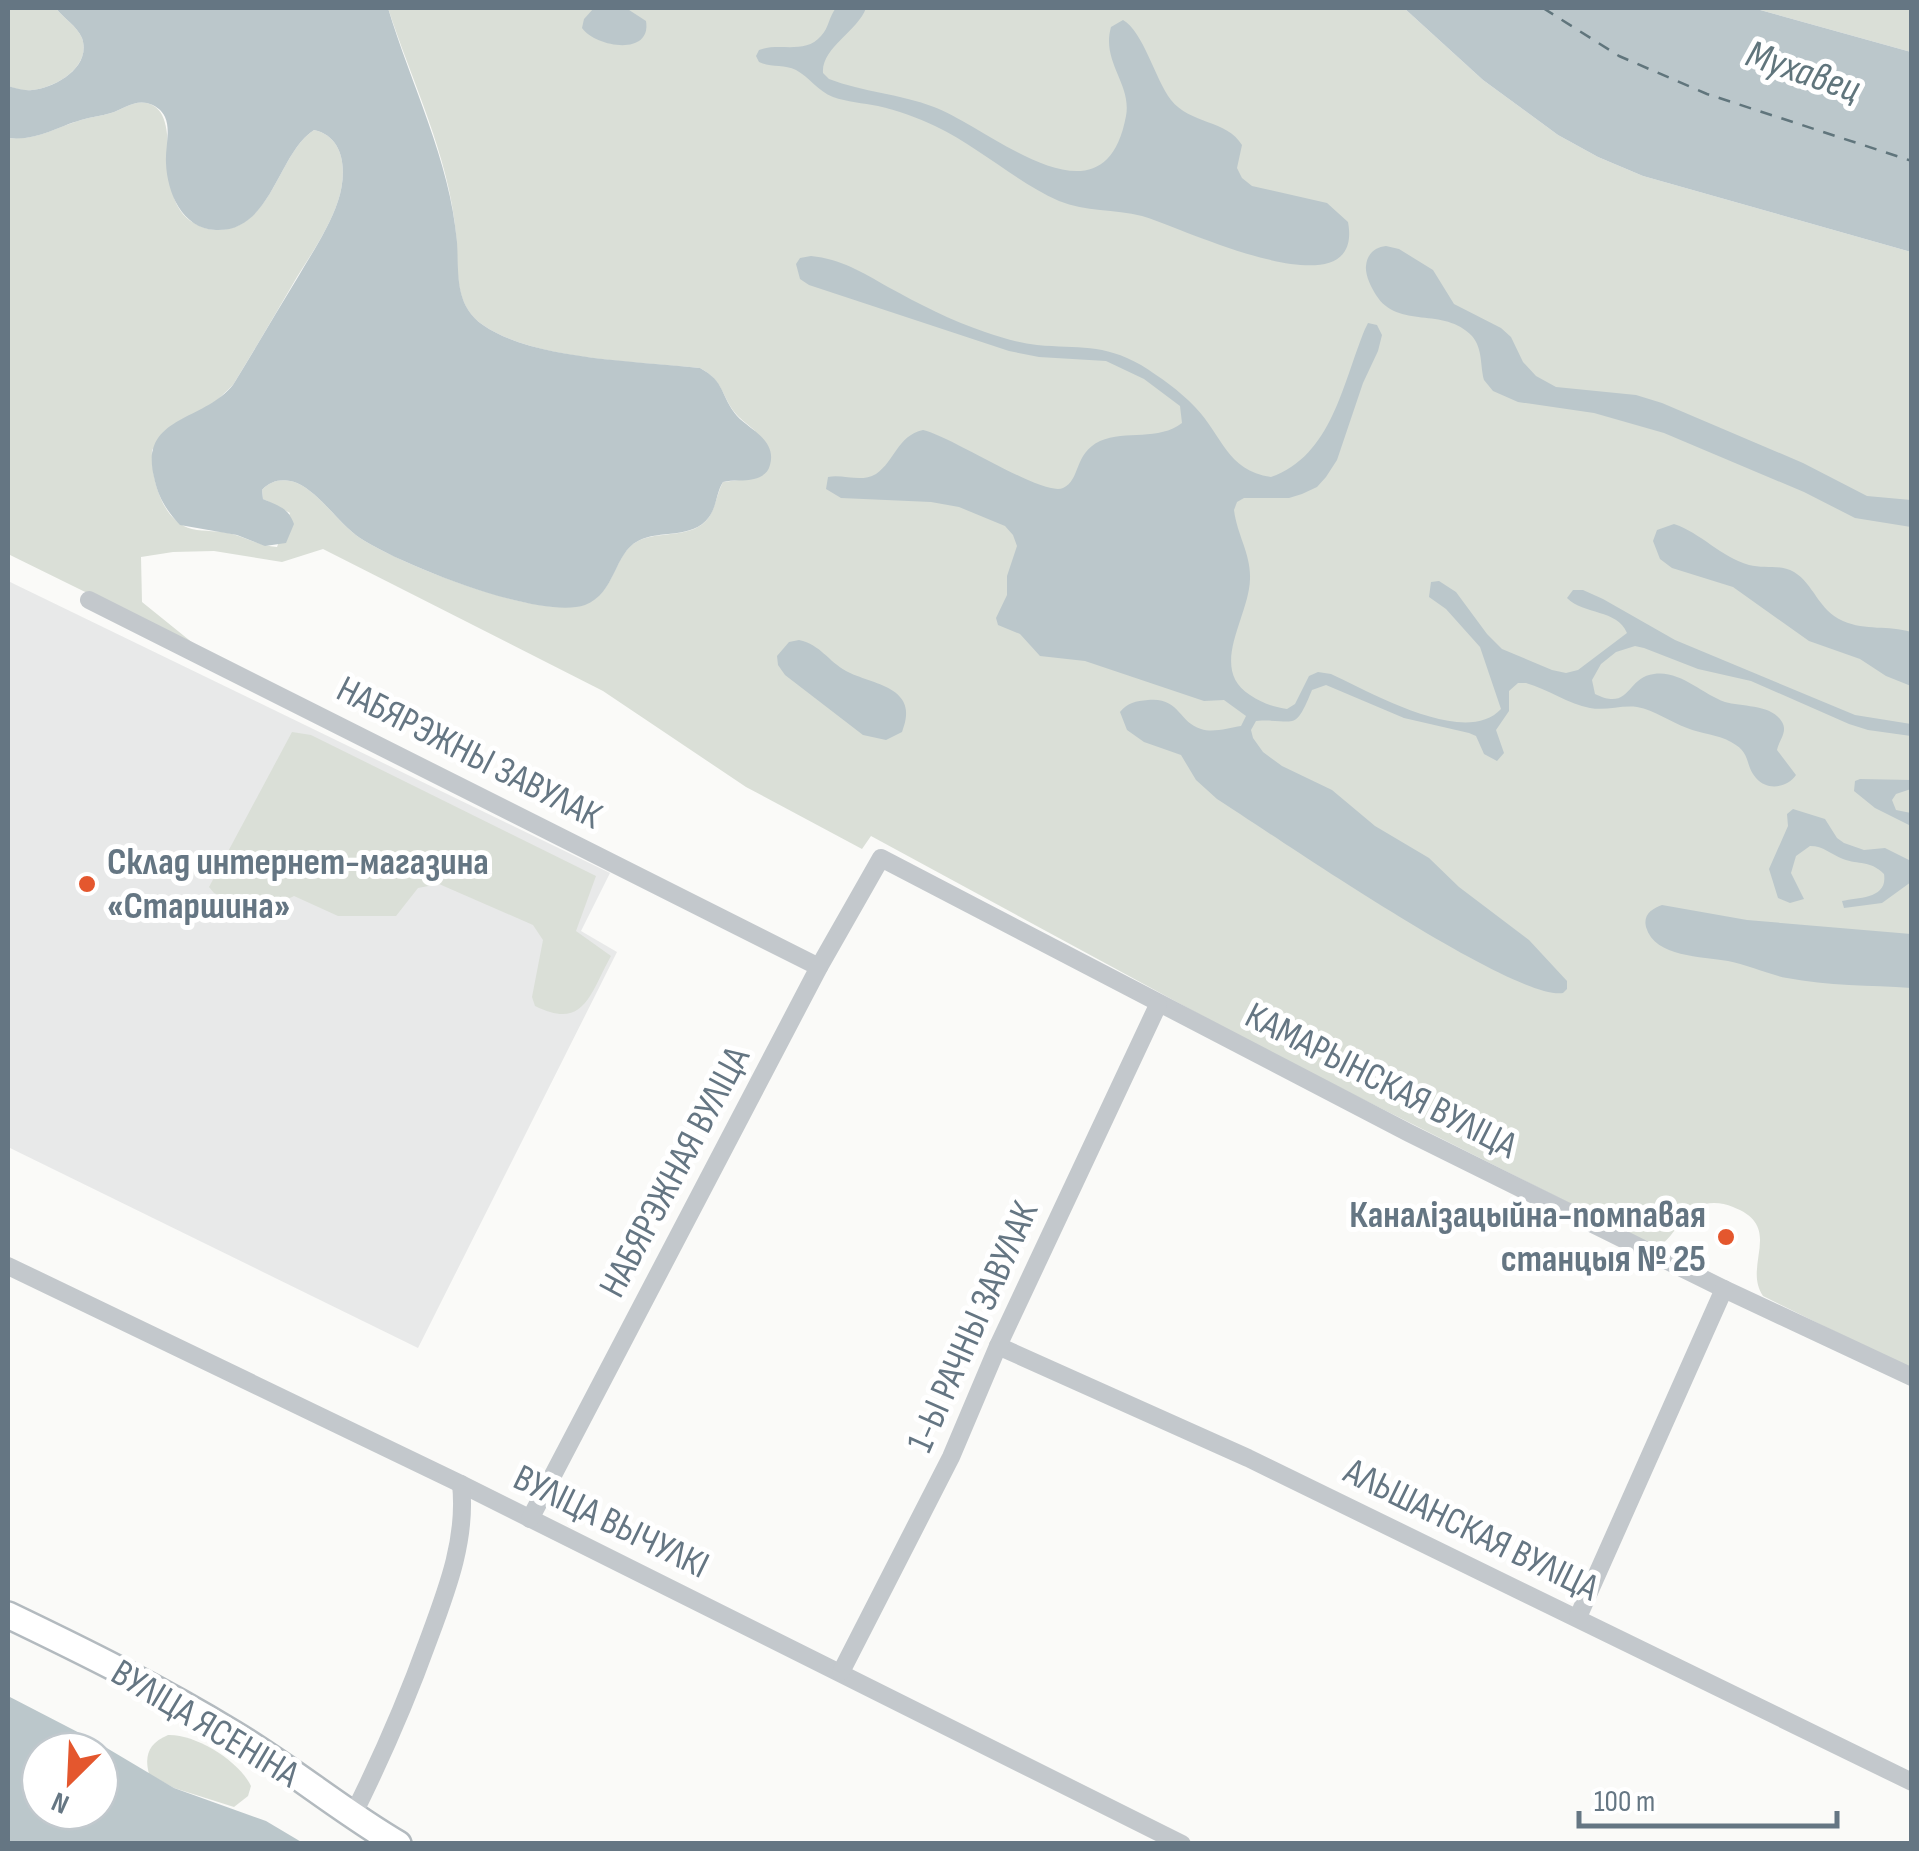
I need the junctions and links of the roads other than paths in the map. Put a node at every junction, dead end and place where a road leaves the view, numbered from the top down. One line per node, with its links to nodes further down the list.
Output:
1 (89, 600): 3 (street, НАБЯРЭЖНЫ ЗАВУЛАК)
2 (880, 858): 3 (street, НАБЯРЭЖНАЯ ВУЛІЦА); 4 (street, КАМАРЫНСКАЯ ВУЛІЦА)
3 (818, 967): 10 (street, НАБЯРЭЖНАЯ ВУЛІЦА)
4 (1158, 1005): 6 (street, КАМАРЫНСКАЯ ВУЛІЦА); 7 (street, 1-Ы РАЧНЫ ЗАВУЛАК)
5 (8, 1266): 9 (street, ВУЛІЦА ВЫЧУЛКІ)
6 (1724, 1289): 8 (street, КАМАРЫНСКАЯ ВУЛІЦА); 12 (street)
7 (998, 1346): 12 (street, АЛЬШАНСКАЯ ВУЛІЦА); 13 (street, 1-Ы РАЧНЫ ЗАВУЛАК)
8 (1912, 1377)
9 (461, 1484): 10 (street, ВУЛІЦА ВЫЧУЛКІ); 15 (street)
10 (530, 1519): 13 (street, ВУЛІЦА ВЫЧУЛКІ)
11 (8, 1614): 15 (street, ВУЛІЦА ЯСЕНІНА)
12 (1578, 1617): 14 (street, АЛЬШАНСКАЯ ВУЛІЦА)
13 (841, 1672): 17 (street, ВУЛІЦА ВЫЧУЛКІ)
14 (1912, 1782)
15 (352, 1817): 16 (street, ВУЛІЦА ЯСЕНІНА)
16 (398, 1844)
17 (1182, 1844)

